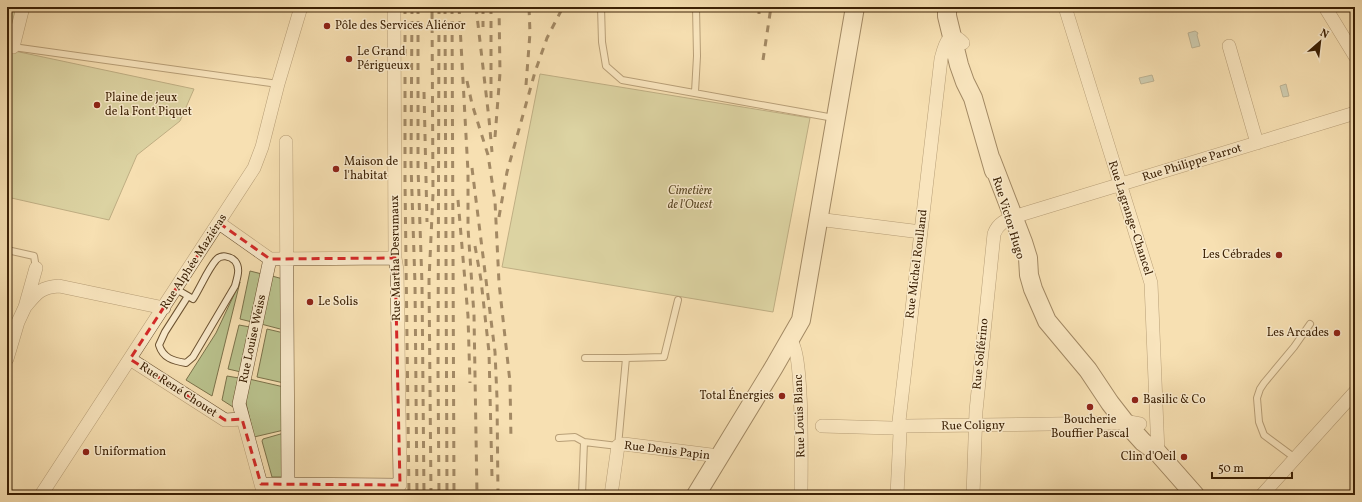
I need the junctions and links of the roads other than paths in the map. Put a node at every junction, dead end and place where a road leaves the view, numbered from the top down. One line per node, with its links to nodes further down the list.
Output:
1 (23, 7): 12 (street)
2 (301, 7): 14 (street, Rue Alphée Maziéras)
3 (394, 7): 26 (street, Rue Martha Desrumaux)
4 (601, 7): 15 (lane)
5 (696, 7): 15 (lane)
6 (855, 7): 17 (main road)
7 (949, 7): 10 (main road, Rue Victor Hugo)
8 (1065, 7): 20 (street, Rue Lagrange-Chancel)
9 (1325, 7): 13 (street)
10 (958, 41): 22 (main road, Rue Victor Hugo); 24 (street, Rue Michel Roulland)
11 (1229, 46): 19 (street)
12 (13, 48): 14 (lane)
13 (1355, 56)
14 (278, 84): 23 (street, Rue Alphée Maziéras)
15 (695, 92): 17 (lane)
16 (1355, 113): 19 (street, Rue Philippe Parrot)
17 (836, 119): 21 (main road)
18 (286, 142): 28 (street)
19 (1257, 143): 20 (street, Rue Philippe Parrot)
20 (1120, 185): 22 (street, Rue Philippe Parrot); 42 (street, Rue Lagrange-Chancel)
21 (818, 219): 24 (street); 36 (main road)
22 (1010, 219): 45 (street, Rue Solférino); 47 (main road, Rue Victor Hugo)
23 (219, 223): 27 (street); 30 (street, Rue Alphée Maziéras)
24 (921, 232): 46 (street, Rue Michel Roulland)
25 (7, 250): 29 (lane)
26 (394, 258): 28 (street); 54 (street, Rue Martha Desrumaux)
27 (270, 259): 28 (street); 43 (street, Rue Louise Weiss)
28 (287, 259): 54 (street)
29 (36, 268): 33 (street)
30 (176, 289): 31 (lane); 34 (street, Rue Alphée Maziéras)
31 (188, 296): 31 (lane)
32 (678, 300): 38 (lane)
33 (25, 308): 34 (street); 39 (street)
34 (164, 308): 40 (street, Rue Alphée Maziéras)
35 (1310, 324): 52 (lane)
36 (790, 340): 51 (main road); 59 (street, Rue Louis Blanc)
37 (586, 358): 38 (lane)
38 (626, 358): 50 (lane)
39 (7, 359)
40 (130, 359): 43 (street, Rue René Chouet); 55 (street, Rue Alphée Maziéras)
41 (1355, 392): 52 (street)
42 (1156, 398): 47 (street, Rue Lagrange-Chancel); 47 (street)
43 (242, 419): 53 (street)
44 (822, 426): 46 (street, Rue Coligny)
45 (976, 426): 46 (street, Rue Coligny); 47 (street, Rue Coligny); 61 (street, Rue Solférino)
46 (900, 427): 60 (street, Rue Michel Roulland)
47 (1144, 434): 62 (main road, Rue Victor Hugo)
48 (559, 438): 49 (lane)
49 (584, 442): 50 (lane); 56 (lane)
50 (618, 446): 51 (street, Rue Denis Papin); 57 (street, Rue Denis Papin)
51 (718, 458): 58 (main road)
52 (1295, 458): 63 (street)
53 (263, 490): 54 (street)
54 (290, 490)
55 (41, 495)
56 (582, 495)
57 (611, 495)
58 (696, 495)
59 (801, 495)
60 (897, 495)
61 (974, 495)
62 (1195, 495)
63 (1262, 495)

